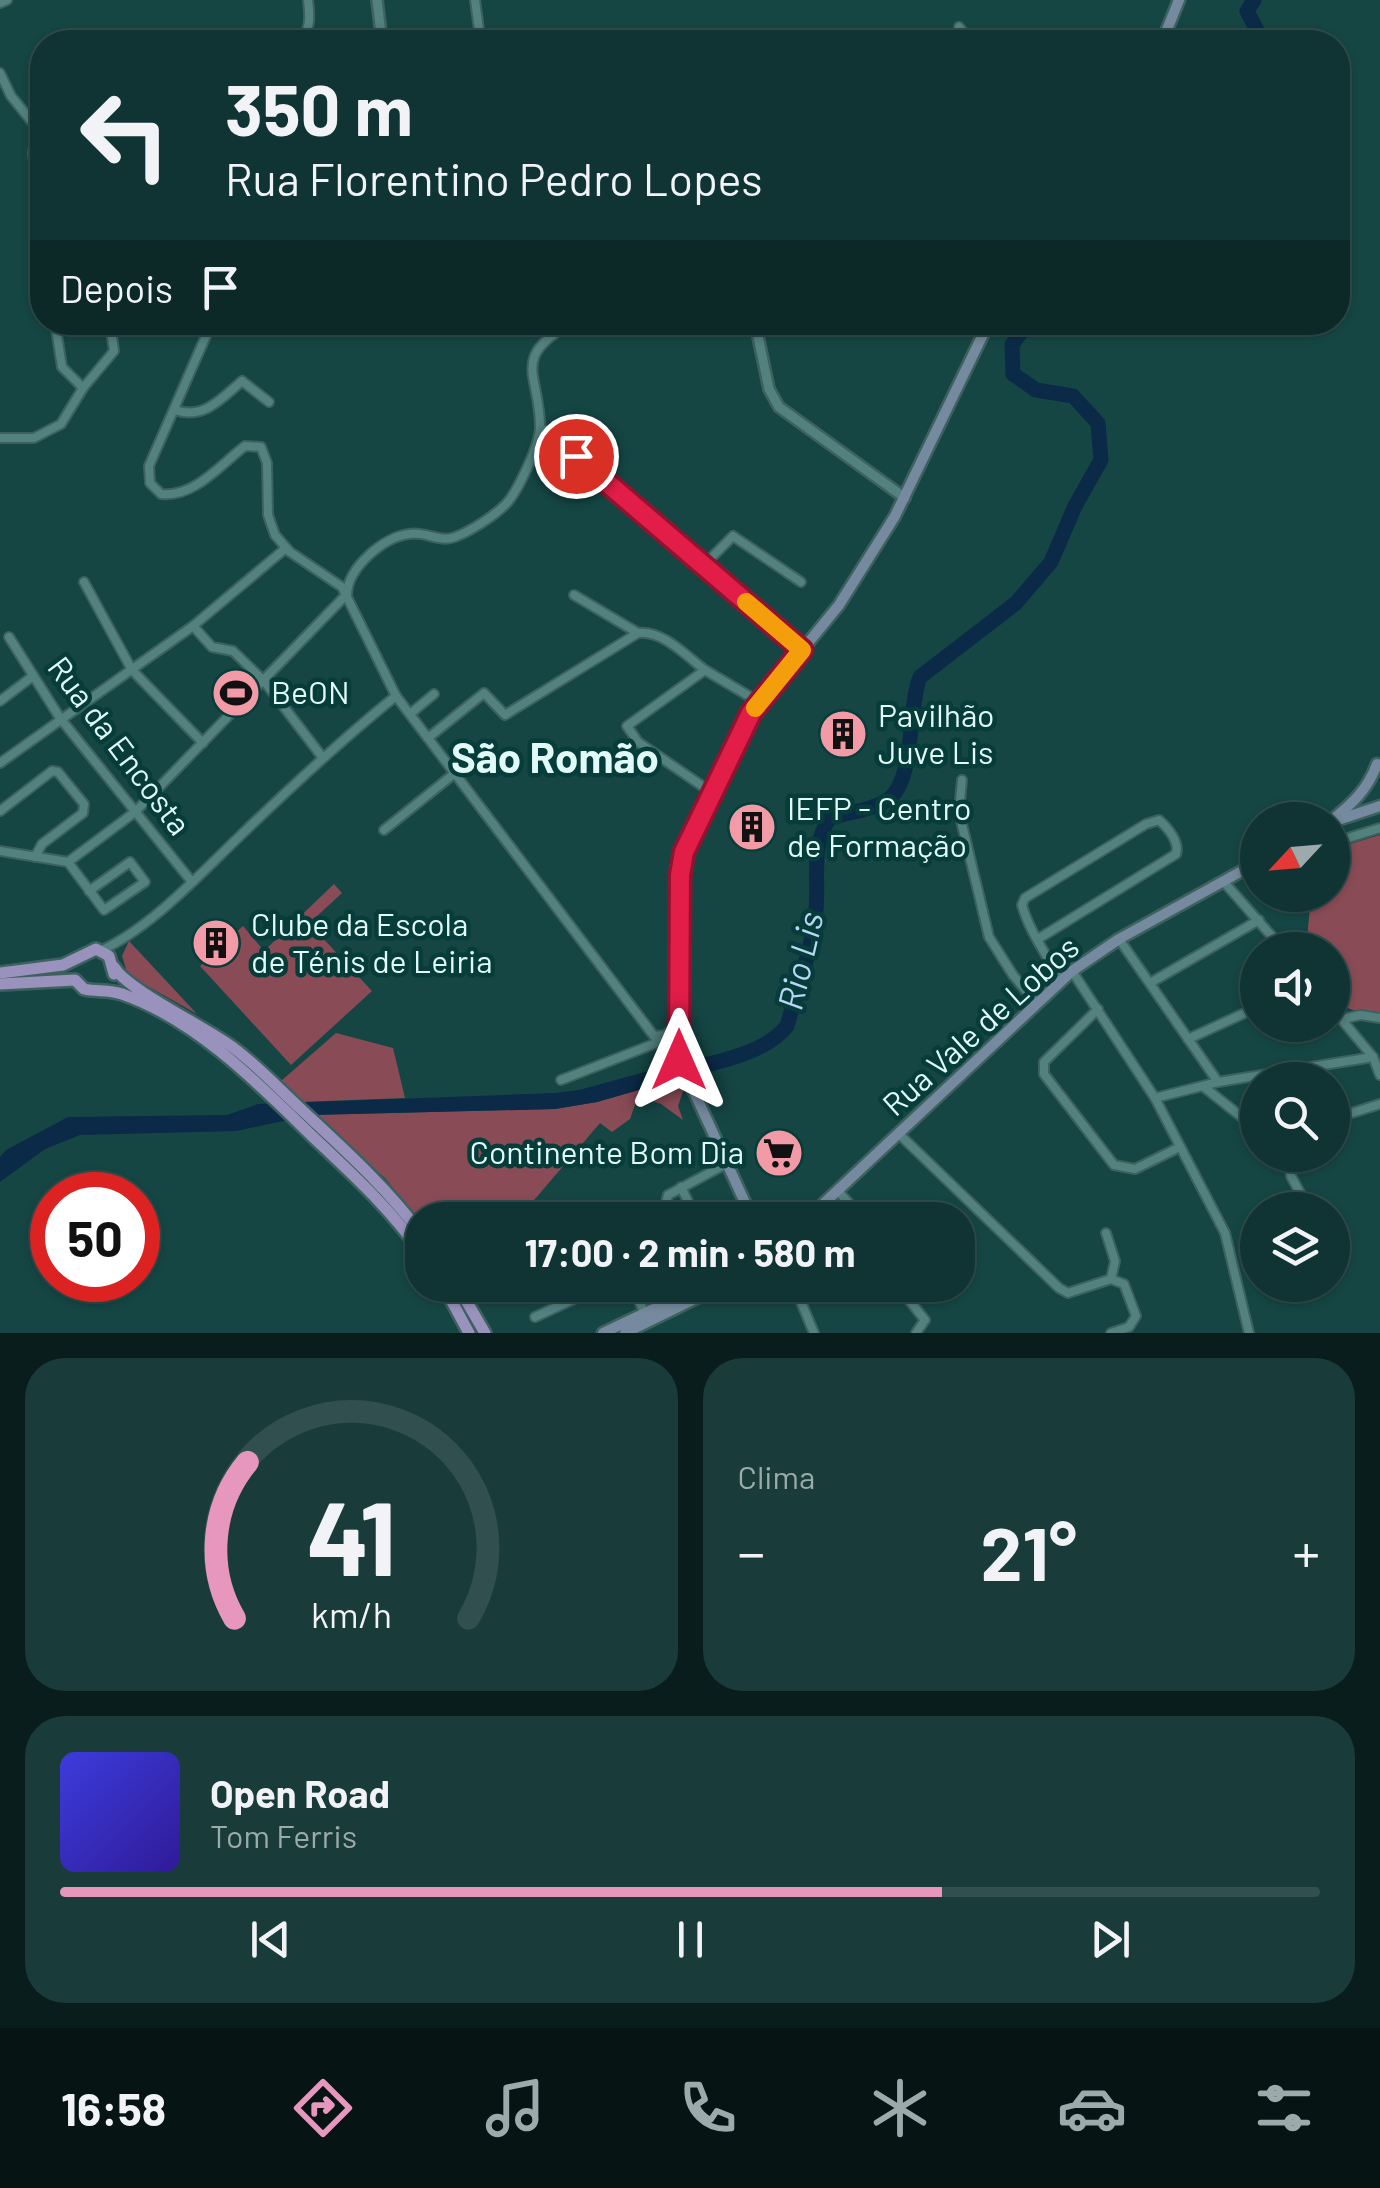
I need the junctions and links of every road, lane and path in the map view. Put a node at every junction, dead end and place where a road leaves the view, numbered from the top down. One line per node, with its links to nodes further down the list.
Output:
1 (7, 0): 6 (street)
2 (308, 0): 7 (street)
3 (377, 0): 8 (street)
4 (475, 0): 9 (street)
5 (1178, 0): 10 (main road)
6 (0, 3)
7 (306, 30)
8 (381, 30)
9 (480, 30)
10 (1167, 30)
11 (0, 73): 12 (street)
12 (30, 118)
13 (58, 335): 19 (street)
14 (112, 335): 19 (street)
15 (207, 335): 21 (street)
16 (553, 335): 22 (street)
17 (759, 335): 24 (street)
18 (983, 335): 24 (main road)
19 (83, 388): 23 (street)
20 (269, 402): 21 (street)
21 (175, 410): 25 (street)
22 (540, 427): 26 (street); 29 (street)
23 (0, 438)
24 (905, 498): 34 (main road)
25 (286, 548): 29 (street); 31 (street)
26 (703, 566): 28 (street); 34 (street)
27 (84, 582): 35 (street)
28 (800, 582)
29 (346, 594): 38 (street); 40 (street)
30 (574, 595): 32 (street)
31 (193, 626): 35 (street); 38 (street)
32 (638, 633): 36 (street); 45 (street)
33 (10, 637): 37 (street, Rua da Encosta)
34 (802, 650): 42 (main road)
35 (132, 670): 44 (street); 46 (street)
36 (705, 670): 42 (street); 53 (street)
37 (33, 676): 41 (street); 44 (street, Rua da Encosta)
38 (264, 681): 46 (street); 47 (street)
39 (434, 694): 43 (street)
40 (396, 696): 43 (street); 47 (street)
41 (0, 701)
42 (759, 702): 53 (main road)
43 (410, 714): 45 (street)
44 (60, 718): 49 (street); 57 (street, Rua da Encosta)
45 (428, 738): 50 (street)
46 (203, 743): 57 (street)
47 (323, 758): 67 (street)
48 (1378, 759): 52 (main road); 54 (main road)
49 (0, 763)
50 (455, 773): 60 (street); 91 (street)
51 (962, 780): 84 (street)
52 (1380, 784)
53 (711, 792): 89 (main road)
54 (1350, 805)
55 (1380, 806): 58 (main road)
56 (0, 811): 63 (street)
57 (135, 812): 64 (street); 67 (street, Rua da Encosta)
58 (1350, 815)
59 (1380, 828): 61 (street)
60 (384, 830)
61 (1350, 837)
62 (0, 851): 63 (street)
63 (35, 858): 64 (street)
64 (68, 862): 68 (street)
65 (1240, 872): 66 (main road, Rua Vale de Lobos)
66 (1224, 881): 69 (street); 72 (main road, Rua Vale de Lobos)
67 (192, 882): 73 (street)
68 (89, 891): 68 (street)
69 (1259, 920): 70 (street); 81 (street)
70 (1269, 932)
71 (1038, 939): 71 (street); 80 (street)
72 (1119, 939): 77 (main road, Rua Vale de Lobos); 81 (street)
73 (122, 940): 74 (street); 76 (street)
74 (102, 950): 75 (main road); 76 (main road)
75 (74, 960): 78 (main road); 79 (main road)
76 (113, 964): 83 (main road); 101 (main road)
77 (1072, 970): 80 (main road, Rua Vale de Lobos); 85 (street)
78 (0, 974)
79 (75, 980): 82 (main road); 83 (main road)
80 (1061, 980): 84 (main road, Rua Vale de Lobos)
81 (1150, 983): 92 (street)
82 (0, 984)
83 (103, 989): 101 (main road)
84 (1037, 1004): 106 (main road, Rua Vale de Lobos)
85 (1098, 1009): 102 (street); 108 (street)
86 (1240, 1016): 92 (street)
87 (1350, 1017): 88 (street)
88 (1380, 1018)
89 (679, 1023): 91 (street); 94 (main road)
90 (1350, 1029): 93 (street)
91 (656, 1039): 94 (street); 98 (street)
92 (1188, 1039): 99 (street)
93 (1373, 1057): 95 (street); 96 (street)
94 (679, 1060): 109 (main road)
95 (1343, 1062)
96 (1380, 1075)
97 (1240, 1079): 99 (street)
98 (561, 1080)
99 (1218, 1082): 100 (street)
100 (1204, 1087): 102 (street); 105 (street)
101 (275, 1092): 107 (main road)
102 (1155, 1098): 108 (street)
103 (1380, 1104): 104 (street)
104 (1350, 1114)
105 (1240, 1116)
106 (898, 1134): 111 (main road, Rua Vale de Lobos); 120 (street)
107 (328, 1143): 117 (main road); 118 (main road)
108 (1180, 1147): 138 (street)
109 (726, 1164): 110 (street); 114 (main road)
110 (681, 1187): 112 (street); 113 (street)
111 (838, 1191): 115 (main road, Rua Vale de Lobos); 116 (street)
112 (666, 1202)
113 (688, 1202)
114 (743, 1202)
115 (826, 1202)
116 (848, 1202)
117 (405, 1215)
118 (405, 1232)
119 (1106, 1233): 120 (street)
120 (1111, 1279): 137 (street)
121 (452, 1302): 131 (main road)
122 (466, 1302): 132 (main road)
123 (567, 1302): 130 (street)
124 (639, 1302): 129 (street)
125 (669, 1302): 129 (main road)
126 (688, 1302): 134 (main road)
127 (801, 1302): 135 (street)
128 (911, 1302): 136 (street)
129 (644, 1314): 133 (main road)
130 (535, 1317)
131 (469, 1333)
132 (485, 1333)
133 (602, 1333)
134 (625, 1333)
135 (814, 1333)
136 (916, 1333)
137 (1111, 1333)
138 (1250, 1333)

